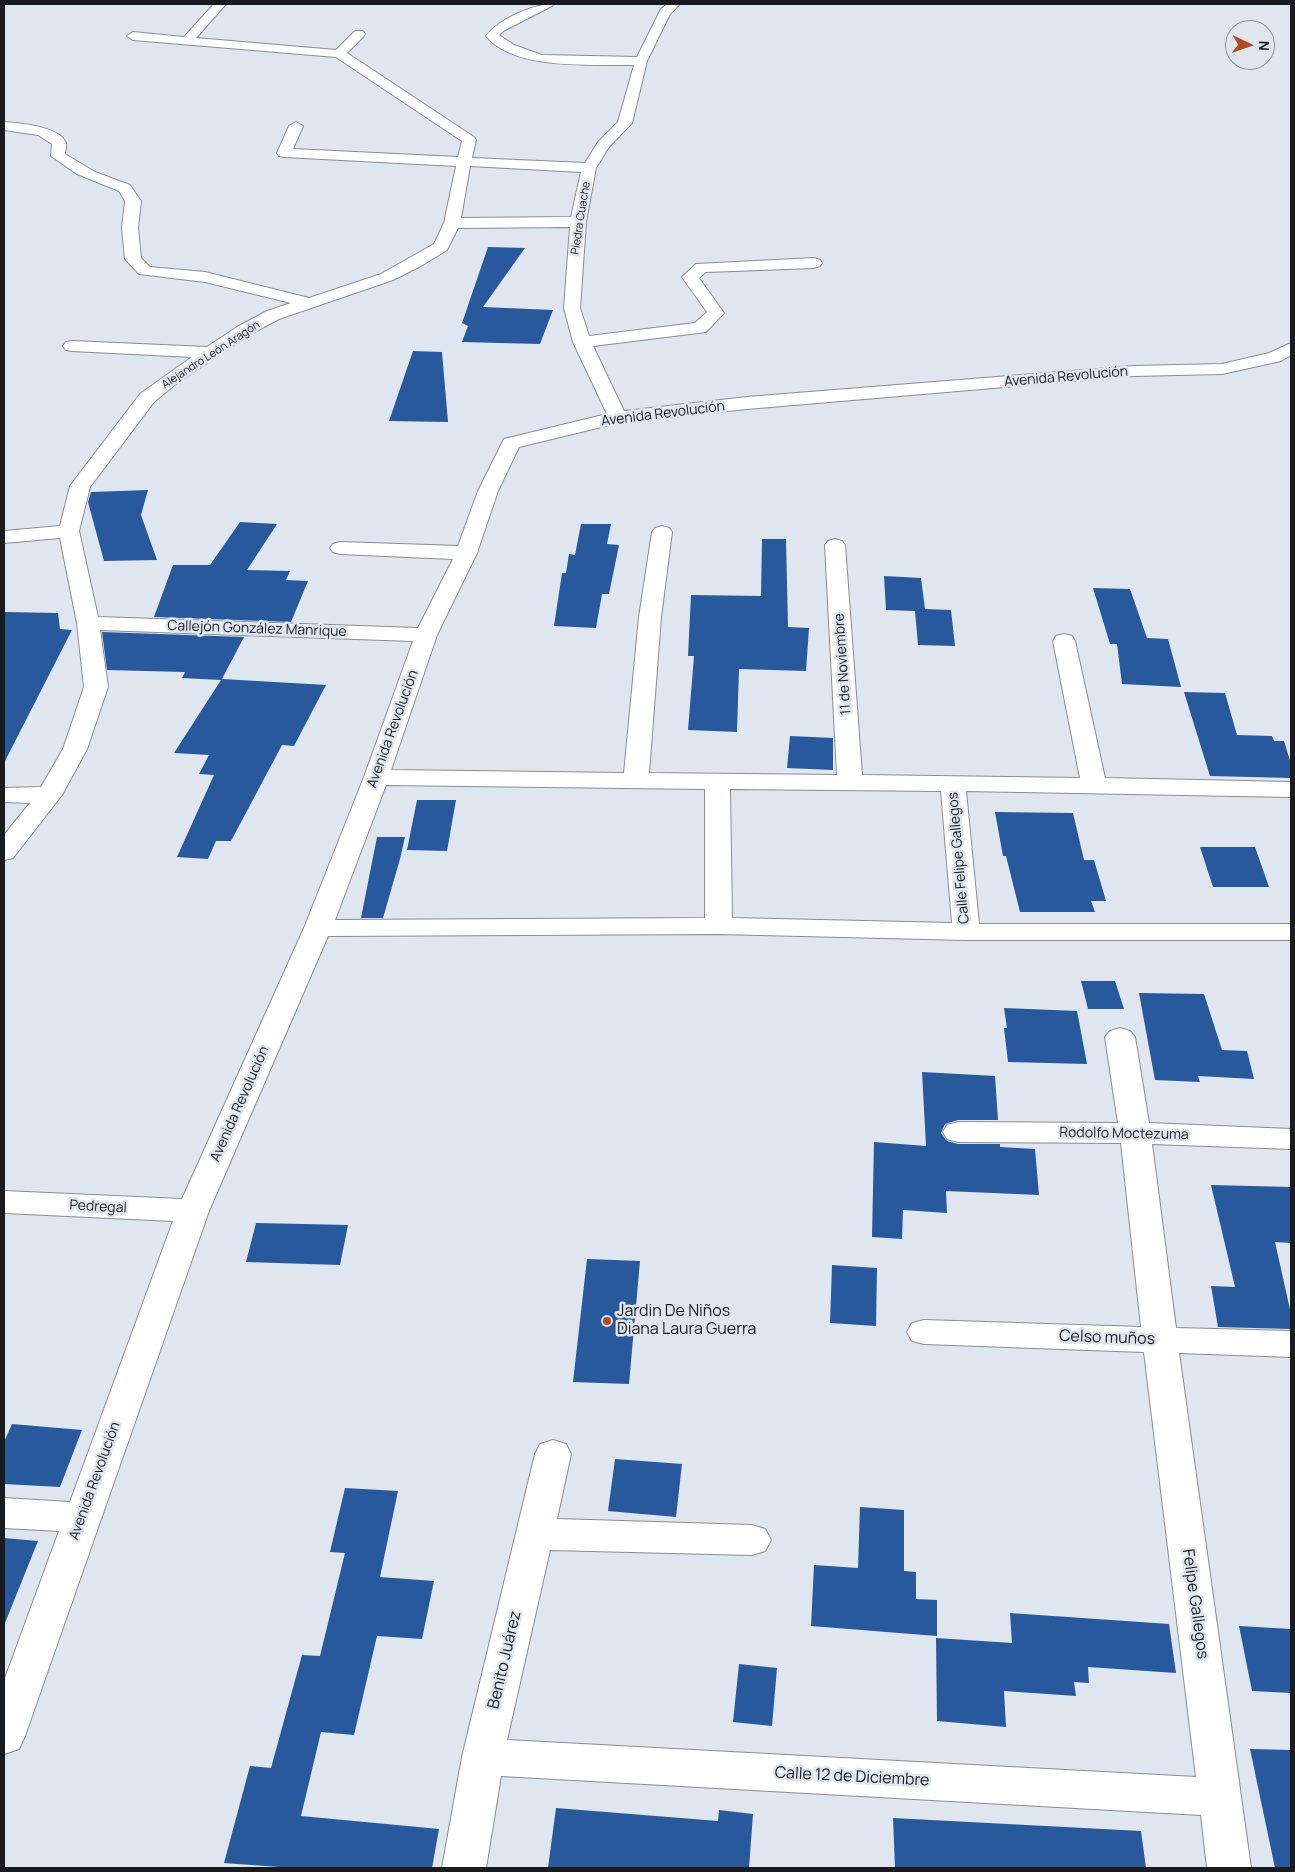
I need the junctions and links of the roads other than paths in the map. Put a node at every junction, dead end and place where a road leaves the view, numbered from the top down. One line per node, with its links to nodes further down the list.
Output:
1 (220, 4): 6 (street)
2 (548, 4): 8 (street)
3 (674, 4): 8 (street, Piedra Cuache)
4 (359, 34): 7 (street)
5 (133, 36): 6 (street)
6 (186, 41): 7 (street)
7 (339, 54): 11 (street, Alejandro León Aragón)
8 (640, 61): 12 (street, Piedra Cuache)
9 (4, 126): 16 (street)
10 (296, 126): 11 (street)
11 (464, 162): 12 (street); 14 (street, Alejandro León Aragón)
12 (589, 168): 13 (street, Piedra Cuache)
13 (578, 222): 14 (street); 17 (street, Piedra Cuache)
14 (452, 223): 16 (street, Alejandro León Aragón)
15 (814, 263): 17 (street)
16 (310, 303): 20 (street, Alejandro León Aragón)
17 (582, 342): 22 (street, Piedra Cuache)
18 (72, 346): 20 (street)
19 (1291, 348): 21 (street, Avenida Revolución)
20 (212, 353): 23 (street, Alejandro León Aragón)
21 (1283, 361): 22 (street, Avenida Revolución)
22 (618, 417): 28 (street, Avenida Revolución)
23 (68, 531): 25 (street); 29 (street, Alejandro León Aragón)
24 (662, 532): 33 (street)
25 (4, 537)
26 (836, 545): 35 (street, 11 de Noviembre)
27 (340, 548): 28 (street)
28 (466, 553): 30 (street, Avenida Revolución)
29 (88, 623): 30 (street, Callejón González Manrique); 40 (street, Alejandro León Aragón)
30 (426, 635): 32 (street, Avenida Revolución)
31 (1064, 641): 37 (street)
32 (376, 777): 33 (street); 43 (street, Avenida Revolución)
33 (636, 782): 34 (street)
34 (717, 782): 35 (street); 42 (street)
35 (850, 783): 36 (street)
36 (953, 784): 37 (street); 44 (street, Calle Felipe Gallegos)
37 (1094, 785): 38 (street)
38 (1291, 789)
39 (4, 795): 40 (street)
40 (49, 795): 41 (street, Alejandro León Aragón)
41 (4, 852)
42 (719, 926): 43 (street); 44 (street)
43 (318, 928): 51 (street, Avenida Revolución)
44 (966, 932): 45 (street)
45 (1291, 932)
46 (1120, 1037): 48 (street, Felipe Gallegos)
47 (958, 1132): 48 (street, Rodolfo Moctezuma)
48 (1136, 1132): 49 (street, Rodolfo Moctezuma); 53 (street, Felipe Gallegos)
49 (1291, 1138)
50 (4, 1202): 51 (street, Pedregal)
51 (193, 1211): 57 (street, Avenida Revolución)
52 (924, 1332): 53 (street, Celso muños)
53 (1160, 1340): 54 (street, Celso muños); 62 (street, Felipe Gallegos)
54 (1291, 1344)
55 (553, 1454): 58 (street, Benito Juárez)
56 (4, 1513): 57 (street)
57 (82, 1518): 60 (street, Avenida Revolución)
58 (534, 1534): 59 (street); 61 (street, Benito Juárez)
59 (752, 1540)
60 (4, 1736)
61 (483, 1757): 62 (street, Calle 12 de Diciembre); 63 (street, Benito Juárez)
62 (1221, 1797): 64 (street, Felipe Gallegos)
63 (464, 1868)
64 (1229, 1868)

